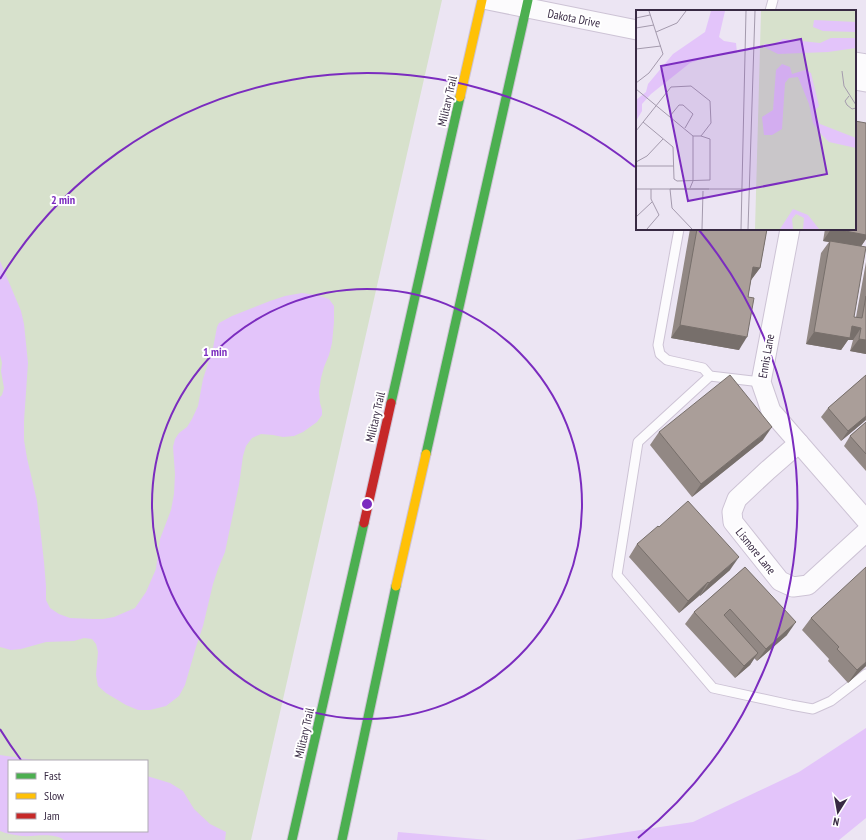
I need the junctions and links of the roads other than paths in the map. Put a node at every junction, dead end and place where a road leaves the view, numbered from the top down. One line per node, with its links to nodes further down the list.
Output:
1 (482, 0): 19 (main road, Military Trail)
2 (488, 0): 4 (street, Dakota Drive)
3 (773, 0): 5 (lane)
4 (527, 4): 6 (street, Dakota Drive); 20 (main road)
5 (770, 10)
6 (636, 30)
7 (856, 62): 8 (street)
8 (866, 64)
9 (856, 80): 10 (street)
10 (866, 82)
11 (679, 230): 13 (lane)
12 (790, 230): 14 (street, Ennis Lane)
13 (710, 376): 14 (lane); 18 (lane)
14 (761, 382): 15 (street, Ennis Lane)
15 (799, 443): 16 (street, Ennis Lane); 17 (street, Lismore Lane)
16 (866, 520)
17 (866, 532)
18 (866, 674)
19 (292, 840)
20 (342, 840)

